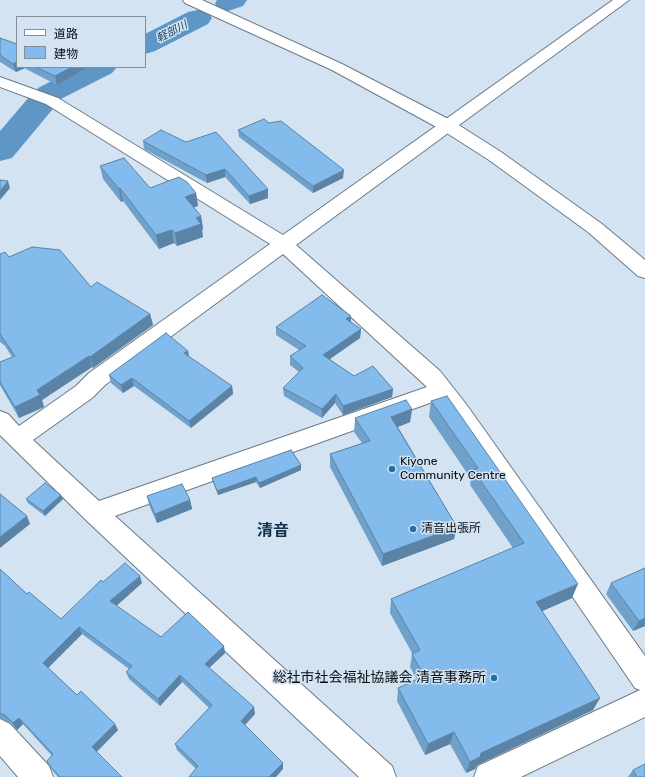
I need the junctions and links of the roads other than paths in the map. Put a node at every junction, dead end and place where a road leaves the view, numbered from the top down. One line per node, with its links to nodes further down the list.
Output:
1 (190, 0): 4 (street)
2 (622, 0): 4 (street)
3 (0, 82): 5 (street)
4 (448, 126): 5 (street); 6 (street)
5 (284, 244): 7 (street); 9 (street)
6 (645, 270)
7 (442, 390): 10 (street); 11 (street)
8 (0, 420): 9 (street)
9 (17, 439): 10 (street)
10 (96, 514): 15 (street)
11 (645, 679)
12 (645, 702): 16 (street)
13 (0, 734): 14 (street)
14 (38, 777)
15 (381, 777)
16 (489, 777)

